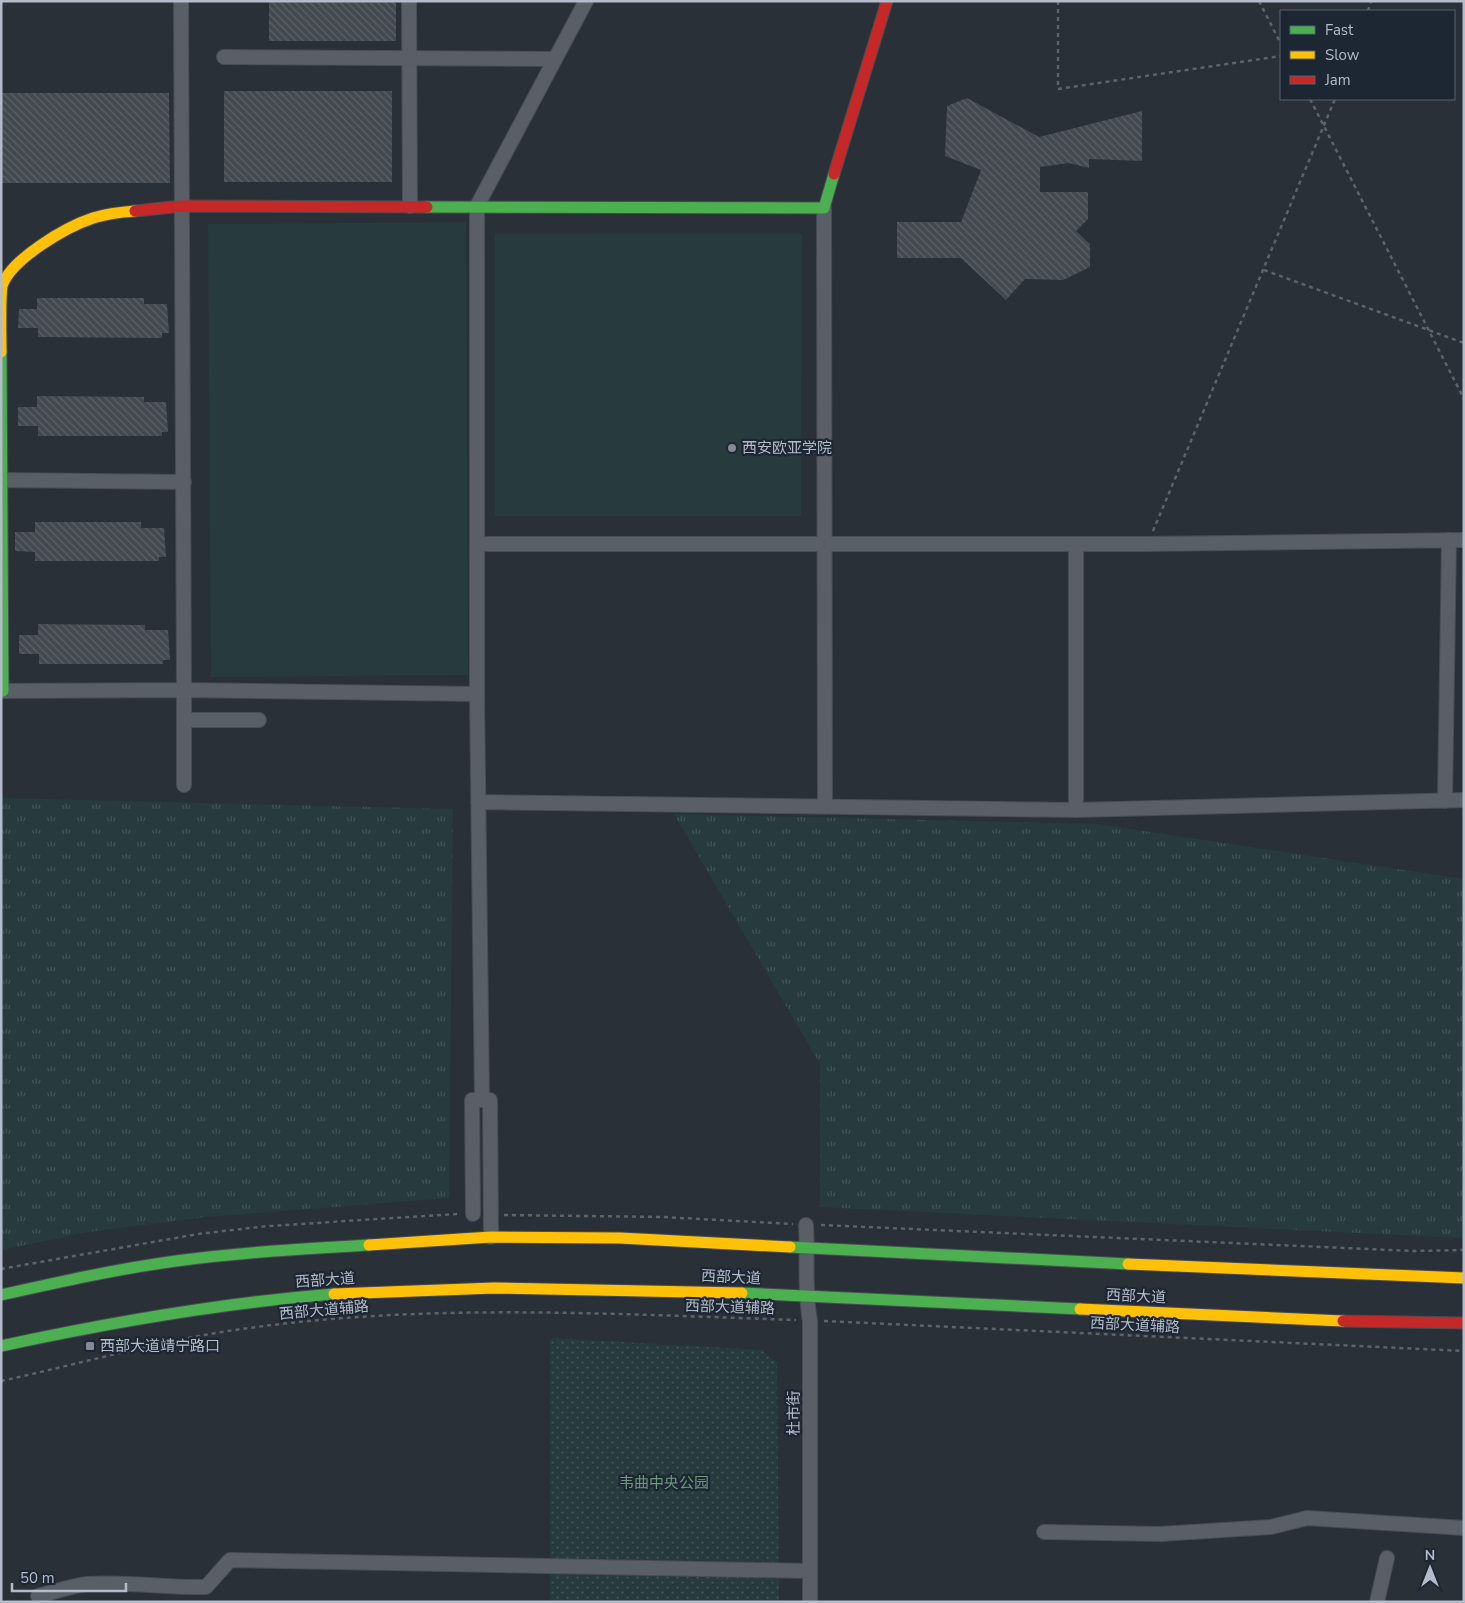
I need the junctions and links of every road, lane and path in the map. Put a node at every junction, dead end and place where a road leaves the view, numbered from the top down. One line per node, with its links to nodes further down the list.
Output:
1 (181, 1): 15 (street)
2 (409, 1): 10 (street)
3 (586, 1): 11 (street)
4 (887, 1): 18 (main road)
5 (1058, 1): 8 (path)
6 (1259, 1): 7 (path)
7 (1280, 42)
8 (1280, 56)
9 (224, 57): 10 (street)
10 (409, 58): 11 (street); 16 (street)
11 (555, 58): 17 (street)
12 (1311, 100): 14 (path)
13 (1335, 100): 14 (path)
14 (1324, 126): 19 (path); 22 (path)
15 (182, 206): 16 (main road); 20 (main road); 26 (street)
16 (410, 206): 17 (main road)
17 (477, 206): 18 (main road); 29 (street)
18 (824, 208): 30 (street)
19 (1264, 270): 22 (path); 32 (path)
20 (4, 272): 21 (main road)
21 (1, 325): 25 (main road)
22 (1429, 330): 23 (path); 24 (path)
23 (1464, 343)
24 (1464, 399)
25 (2, 480): 26 (street); 34 (main road)
26 (184, 482): 33 (street)
27 (1449, 540): 28 (street); 32 (street); 40 (street)
28 (1464, 540)
29 (478, 544): 30 (street); 35 (street)
30 (825, 544): 31 (street); 42 (street)
31 (1076, 544): 32 (street); 43 (street)
32 (1147, 544)
33 (184, 690): 34 (street); 35 (street); 36 (street)
34 (2, 691)
35 (477, 694): 41 (street)
36 (184, 720): 37 (street); 38 (street)
37 (258, 720)
38 (184, 785)
39 (1464, 800): 40 (street)
40 (1445, 801): 43 (street)
41 (478, 802): 42 (street); 44 (street)
42 (825, 807): 43 (street)
43 (1076, 810)
44 (482, 1100): 45 (street); 47 (street)
45 (473, 1214)
46 (806, 1224): 48 (street, 杜市街)
47 (491, 1237): 48 (main road); 50 (main road)
48 (807, 1248): 49 (main road); 51 (street, 杜市街)
49 (1464, 1278)
50 (1, 1295)
51 (805, 1296): 52 (street, 杜市街); 53 (main road, 西部大道); 54 (main road, 西部大道)
52 (810, 1321): 55 (path, 西部大道辅路); 56 (path, 西部大道辅路); 60 (street, 杜市街)
53 (1464, 1323)
54 (1, 1346)
55 (1464, 1351)
56 (1, 1381)
57 (1464, 1528): 58 (street)
58 (1044, 1532)
59 (1387, 1558): 63 (street)
60 (810, 1571): 61 (street); 62 (street, 杜市街)
61 (38, 1596)
62 (810, 1602)
63 (1377, 1602)

